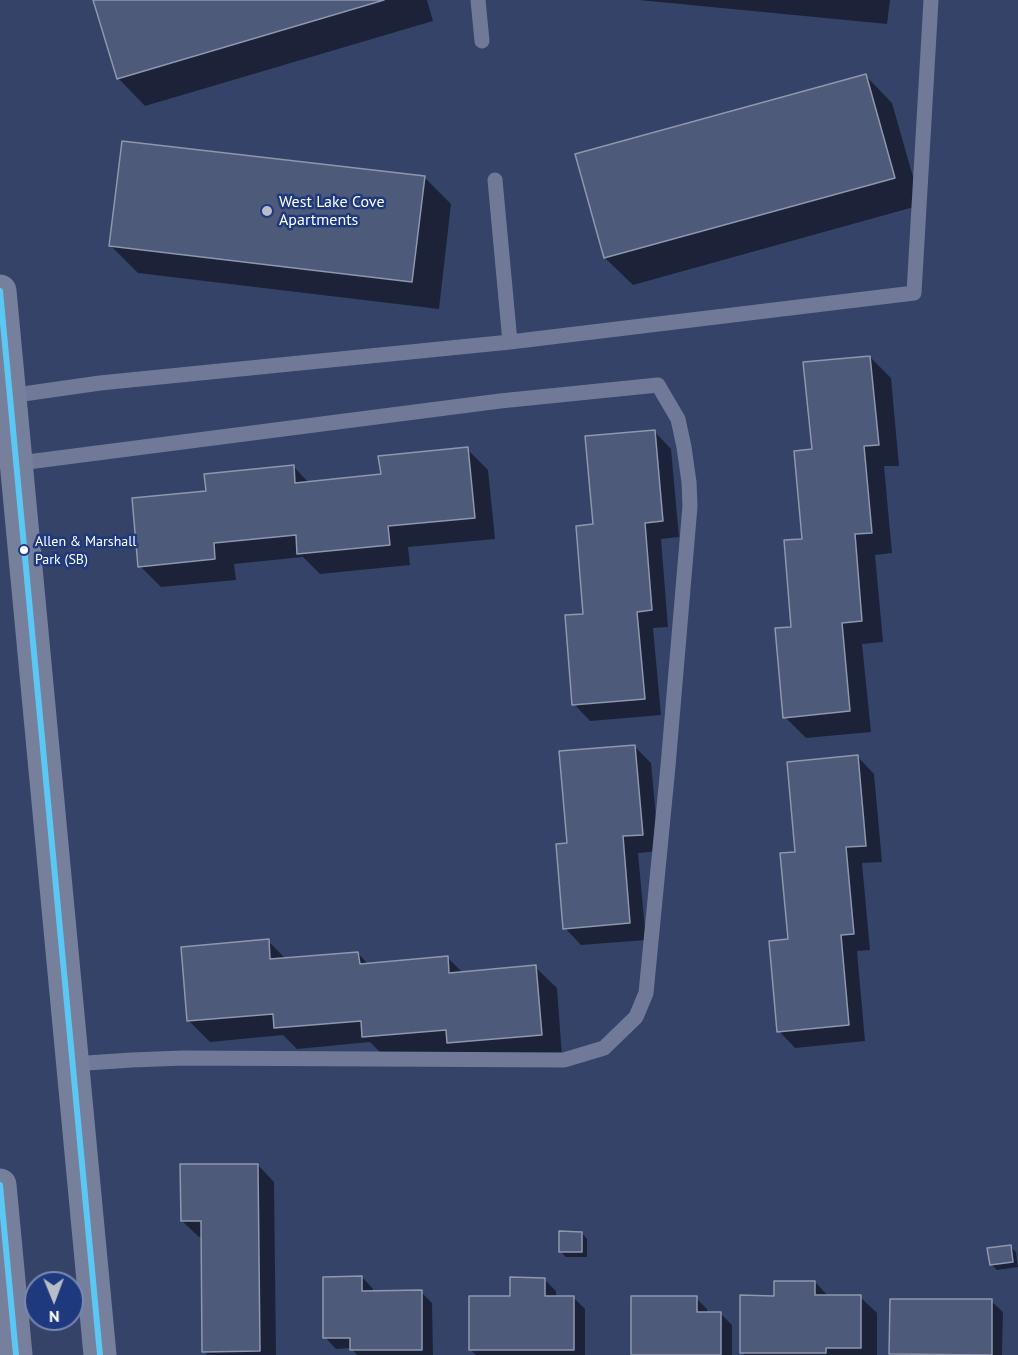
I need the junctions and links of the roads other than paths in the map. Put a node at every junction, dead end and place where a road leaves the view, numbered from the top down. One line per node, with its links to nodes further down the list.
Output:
1 (478, 0): 3 (lane)
2 (931, 0): 6 (lane)
3 (482, 41)
4 (495, 180): 6 (lane)
5 (0, 291): 7 (main road)
6 (510, 342): 7 (lane)
7 (9, 396): 8 (main road)
8 (8, 465): 9 (main road); 9 (lane)
9 (72, 1064): 12 (main road)
10 (0, 1185): 11 (main road)
11 (15, 1355)
12 (100, 1355)

